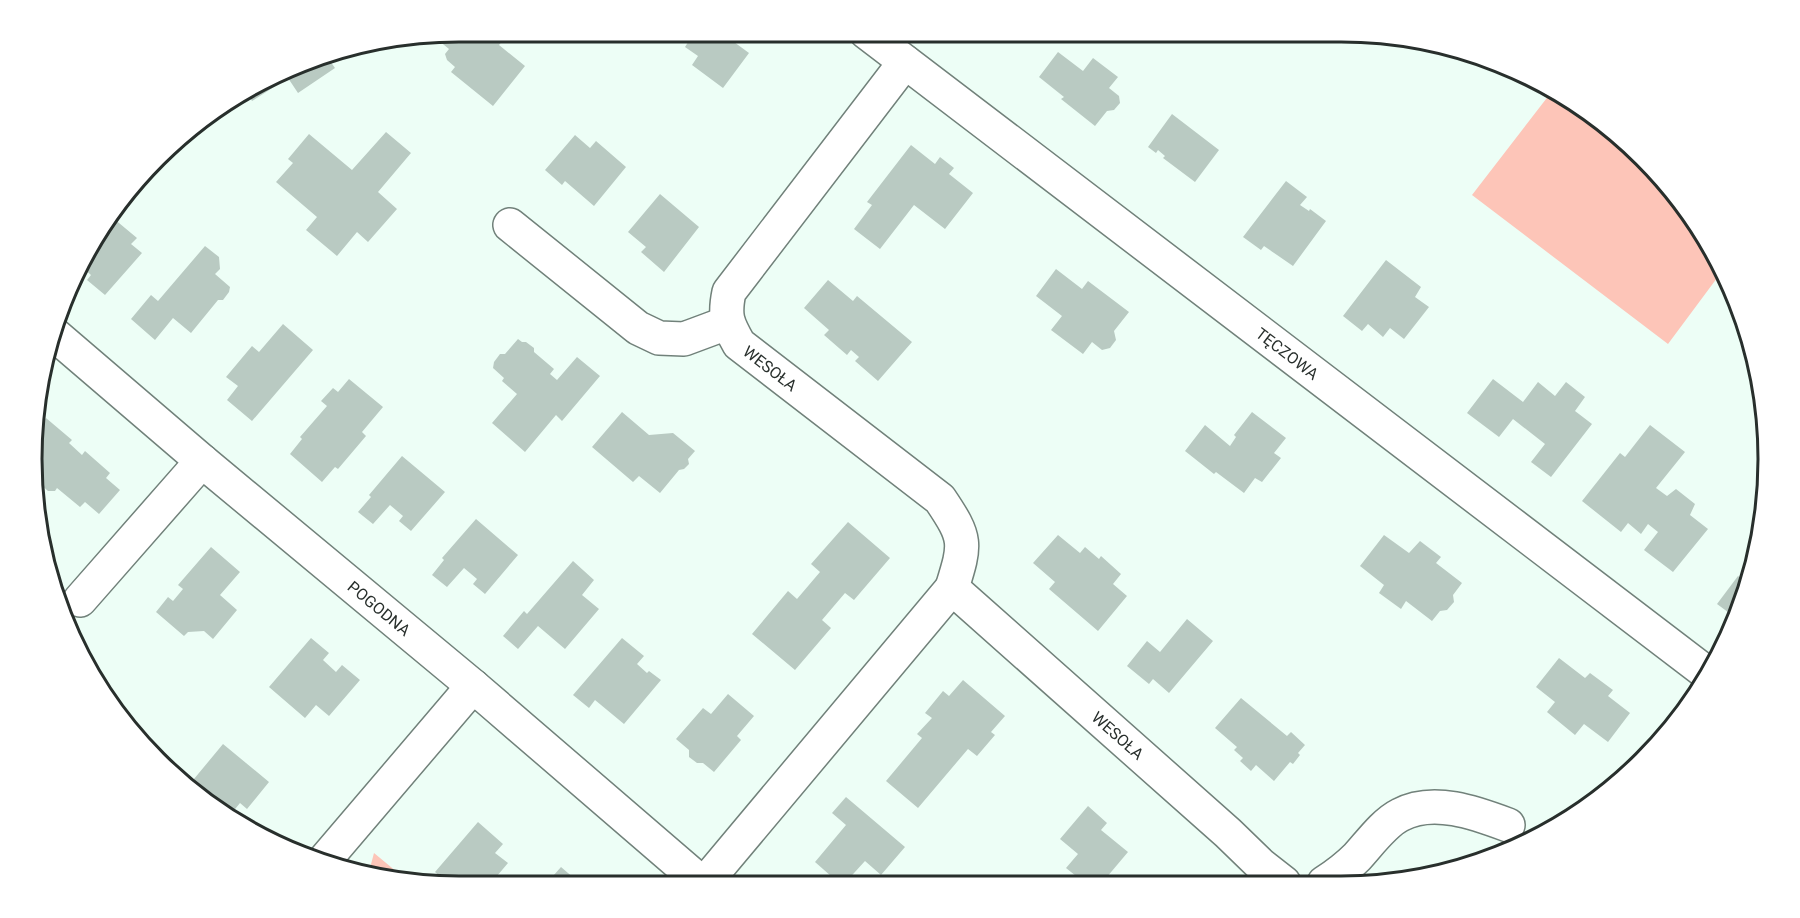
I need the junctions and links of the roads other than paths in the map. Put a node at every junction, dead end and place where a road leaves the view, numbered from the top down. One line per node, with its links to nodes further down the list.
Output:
1 (879, 42): 2 (street, TĘCZOWA)
2 (905, 62): 4 (street); 9 (street, TĘCZOWA)
3 (510, 225): 4 (street)
4 (727, 323): 7 (street, WESOŁA)
5 (60, 339): 6 (street, POGODNA)
6 (202, 461): 8 (street); 10 (street, POGODNA)
7 (952, 588): 14 (street, WESOŁA); 15 (street, WESOŁA)
8 (80, 600)
9 (1701, 670)
10 (473, 686): 12 (street); 13 (street, POGODNA)
11 (1508, 825): 16 (street)
12 (329, 855)
13 (694, 876)
14 (712, 876)
15 (1275, 876)
16 (1333, 876)

